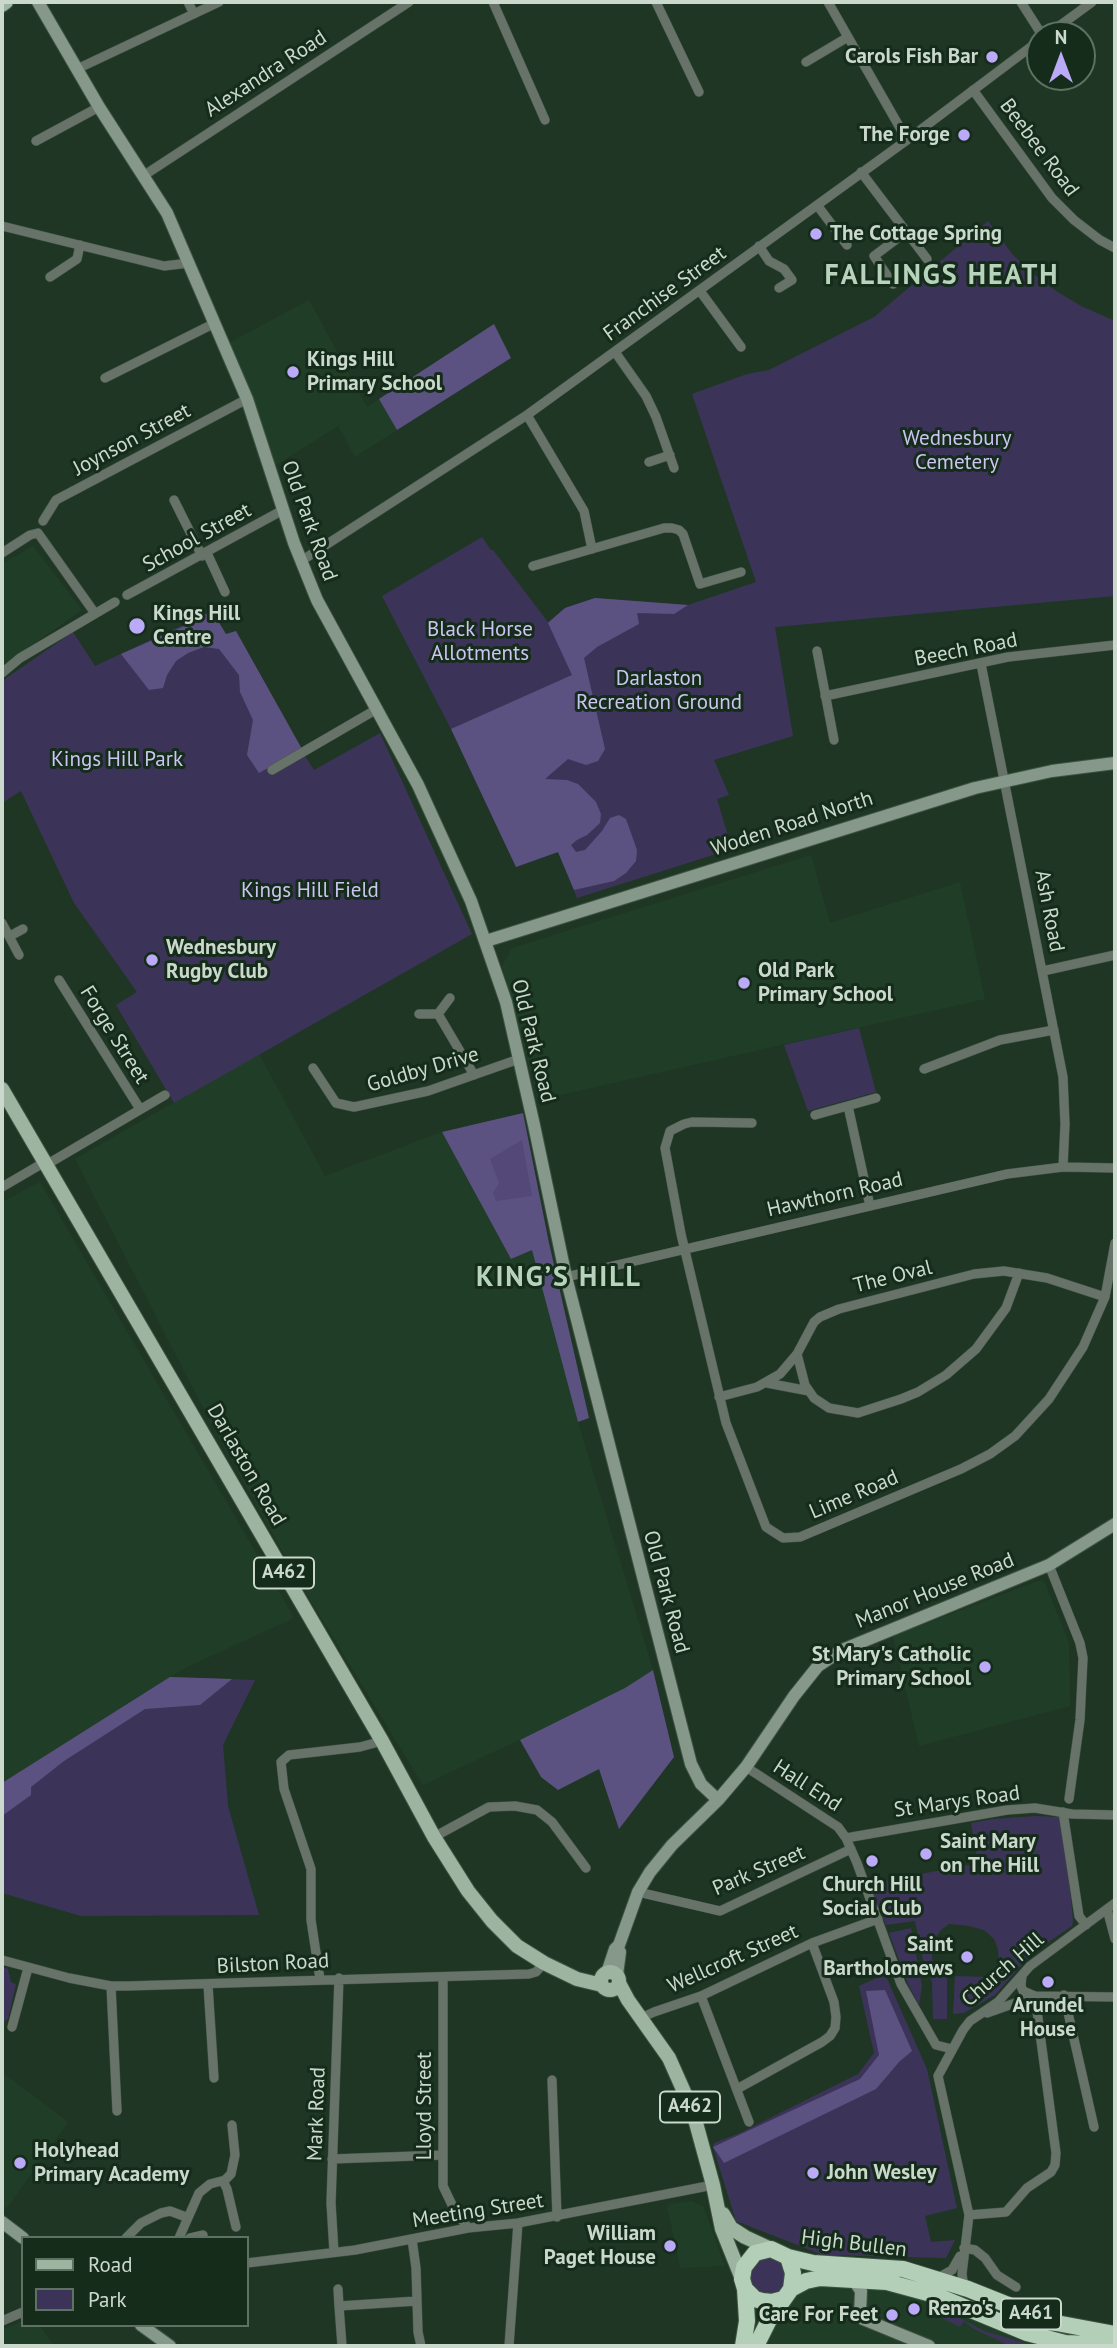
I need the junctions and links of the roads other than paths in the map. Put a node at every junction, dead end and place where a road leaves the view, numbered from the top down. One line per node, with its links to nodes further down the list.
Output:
1 (6, 2): 11 (main road)
2 (38, 2): 18 (street, Old Park Road)
3 (188, 2): 12 (street)
4 (219, 2): 12 (street)
5 (409, 2): 26 (street, Alexandra Road)
6 (493, 2): 22 (street)
7 (656, 2): 20 (street)
8 (828, 2): 15 (street)
9 (1021, 2): 13 (street)
10 (1092, 2): 14 (street)
11 (2, 5)
12 (194, 14): 18 (street)
13 (1033, 21)
14 (1066, 21)
15 (848, 37): 17 (street); 23 (street)
16 (1026, 50): 19 (street, Franchise Street)
17 (806, 62)
18 (78, 69): 21 (street, Old Park Road)
19 (973, 90): 23 (street, Franchise Street); 33 (street, Beebee Road)
20 (699, 92)
21 (99, 107): 24 (street); 26 (street, Old Park Road)
22 (545, 120)
23 (907, 140): 25 (street, Franchise Street)
24 (36, 141)
25 (860, 172): 27 (street, Franchise Street); 29 (street)
26 (143, 176): 35 (street, Old Park Road)
27 (817, 205): 30 (street); 32 (street, Franchise Street)
28 (2, 226): 31 (street)
29 (906, 232): 34 (street); 37 (street)
30 (847, 244)
31 (80, 245): 35 (street); 36 (street)
32 (760, 246): 38 (street); 39 (street, Franchise Street)
33 (1115, 248)
34 (927, 258)
35 (188, 263): 40 (street, Old Park Road)
36 (50, 277)
37 (893, 284)
38 (779, 288)
39 (700, 291): 41 (street); 42 (street, Franchise Street)
40 (215, 323): 43 (street); 44 (street, Old Park Road)
41 (741, 347)
42 (615, 352): 45 (street, Franchise Street); 46 (street)
43 (105, 378)
44 (247, 399): 50 (street, Old Park Road); 51 (street, Joynson Street)
45 (527, 415): 52 (street); 55 (street, Franchise Street)
46 (670, 455): 47 (street); 48 (street)
47 (649, 462)
48 (674, 468)
49 (174, 500): 54 (street)
50 (283, 510): 54 (street, School Street); 55 (street, Old Park Road)
51 (43, 521)
52 (592, 549): 56 (street); 57 (street)
53 (2, 553): 61 (street)
54 (204, 554): 58 (street); 59 (street, School Street)
55 (301, 561): 67 (street, Old Park Road)
56 (533, 566)
57 (741, 572)
58 (225, 592)
59 (127, 595)
60 (115, 602): 61 (street)
61 (94, 612): 65 (street)
62 (1115, 645): 64 (street, Beech Road)
63 (817, 651): 66 (street)
64 (981, 664): 66 (street, Beech Road); 71 (street, Ash Road)
65 (2, 673)
66 (825, 696): 68 (street)
67 (377, 709): 70 (street); 75 (street, Old Park Road)
68 (834, 740)
69 (1115, 763): 71 (street, Woden Road North)
70 (272, 770)
71 (1004, 781): 75 (street, Woden Road North); 78 (street, Ash Road)
72 (2, 923): 74 (street)
73 (23, 929): 74 (street)
74 (10, 936): 76 (street)
75 (486, 941): 84 (street, Old Park Road)
76 (19, 954)
77 (1115, 955): 78 (street)
78 (1043, 971): 83 (street, Ash Road)
79 (59, 981): 92 (street, Forge Street)
80 (450, 998): 82 (street)
81 (419, 1014): 82 (street)
82 (438, 1014): 87 (street)
83 (1054, 1030): 86 (street); 96 (street, Ash Road)
84 (519, 1059): 87 (street, Goldby Drive); 103 (street, Old Park Road)
85 (313, 1068): 87 (street, Goldby Drive)
86 (924, 1069)
87 (474, 1075)
88 (2, 1089): 95 (main road, Darlaston Road / A462)
89 (165, 1095): 92 (street, Forge Street)
90 (876, 1098): 91 (street)
91 (848, 1105): 93 (street); 99 (street)
92 (140, 1109): 95 (street, Forge Street)
93 (815, 1115)
94 (752, 1123): 101 (street, Lime Road)
95 (45, 1164): 98 (street, Forge Street); 111 (main road, Darlaston Road / A462)
96 (1063, 1167): 97 (street, Hawthorn Road); 99 (street, Hawthorn Road)
97 (1115, 1168)
98 (2, 1187)
99 (870, 1206): 101 (street, Hawthorn Road)
100 (1115, 1243): 104 (street, Lime Road)
101 (684, 1249): 103 (street, Hawthorn Road); 108 (street, Lime Road)
102 (1019, 1273): 104 (street, The Oval); 105 (street, The Oval); 107 (street)
103 (566, 1278): 114 (street, Old Park Road)
104 (1105, 1297): 108 (street, Lime Road)
105 (797, 1354): 106 (street, The Oval); 107 (street)
106 (767, 1383): 107 (street); 108 (street, The Oval)
107 (809, 1391)
108 (719, 1397)
109 (1115, 1524): 110 (street, Manor House Road)
110 (1049, 1565): 112 (street, Manor House Road); 113 (street)
111 (382, 1741): 117 (main road, Darlaston Road / A462); 133 (street)
112 (746, 1767): 114 (street, Manor House Road); 118 (street, Hall End)
113 (1069, 1799)
114 (718, 1800): 121 (street, Manor House Road)
115 (1063, 1812): 116 (street, St Marys Road); 118 (street, St Marys Road); 124 (street)
116 (1115, 1815)
117 (434, 1837): 120 (street); 128 (main road, Darlaston Road / A462)
118 (846, 1838): 119 (street)
119 (851, 1849): 121 (street, Park Street); 123 (street)
120 (586, 1868)
121 (638, 1892): 134 (street, Manor House Road)
122 (1111, 1906): 124 (street, Church Hill); 125 (street)
123 (878, 1919): 126 (street, Wellcroft Street); 144 (street)
124 (1086, 1925): 130 (street, Church Hill)
125 (1115, 1940)
126 (812, 1943): 138 (street, Wellcroft Street); 147 (street)
127 (2, 1960): 129 (street, Bilston Road)
128 (544, 1963): 131 (street, Bilston Road); 134 (main road, Darlaston Road / A462)
129 (28, 1968): 136 (street, Bilston Road); 143 (street)
130 (1022, 1974): 139 (street); 142 (street, Church Hill)
131 (443, 1977): 132 (street, Bilston Road); 152 (street, Lloyd Street)
132 (340, 1978): 133 (street, Bilston Road); 153 (street, Mark Road)
133 (320, 1979): 135 (street, Bilston Road)
134 (609, 1981): 141 (main road, Darlaston Road / A462)
135 (208, 1985): 136 (street, Bilston Road); 145 (street)
136 (111, 1986): 148 (street)
137 (1063, 1995): 139 (street); 140 (street); 151 (street)
138 (701, 1996): 141 (street, Wellcroft Street); 147 (street)
139 (1035, 1996): 142 (street); 157 (street)
140 (1115, 1997)
141 (641, 2018): 155 (main road, A462)
142 (970, 2021): 144 (street, Church Hill)
143 (12, 2027)
144 (952, 2049): 157 (street, Church Hill)
145 (214, 2078)
146 (552, 2081): 159 (street)
147 (737, 2089): 149 (street)
148 (117, 2111)
149 (749, 2122)
150 (232, 2125): 154 (street)
151 (1094, 2127)
152 (443, 2155): 153 (street); 163 (street, Lloyd Street)
153 (332, 2159): 172 (street, Mark Road)
154 (223, 2181): 158 (street); 162 (street)
155 (713, 2185): 156 (main road, A462); 159 (street, Meeting Street)
156 (717, 2204): 171 (main road, A462); 178 (main road, A462)
157 (969, 2215): 170 (street, Church Hill)
158 (186, 2217): 166 (street); 167 (street)
159 (557, 2217): 161 (street, Meeting Street)
160 (2, 2222): 165 (street)
161 (518, 2223): 163 (street, Meeting Street); 194 (street)
162 (236, 2227)
163 (468, 2228): 169 (street, Meeting Street)
164 (203, 2235): 168 (street)
165 (21, 2236)
166 (128, 2236)
167 (180, 2236)
168 (199, 2236)
169 (412, 2239): 172 (street, Meeting Street); 183 (street)
170 (964, 2248): 175 (street, Church Hill); 179 (street); 180 (street, Church Hill)
171 (771, 2249): 173 (highway, A461); 178 (highway)
172 (334, 2252): 174 (street, Meeting Street)
173 (788, 2257): 177 (highway, High Bullen / A461); 182 (highway)
174 (248, 2263)
175 (956, 2264): 177 (street, Church Hill); 177 (street, Church Hill)
176 (853, 2279): 182 (highway, High Bullen); 187 (highway, High Bullen); 197 (street)
177 (943, 2281): 180 (highway, High Bullen / A461); 187 (highway)
178 (743, 2284): 182 (highway); 195 (highway)
179 (1016, 2287)
180 (968, 2289): 189 (highway, High Bullen / A461)
181 (338, 2290): 184 (street)
182 (787, 2295): 196 (highway)
183 (417, 2301): 184 (street); 193 (street)
184 (339, 2306): 192 (street)
185 (21, 2313): 186 (street)
186 (2, 2321)
187 (1008, 2326): 190 (highway, High Bullen)
188 (144, 2327): 191 (street)
189 (1115, 2336)
190 (1115, 2345)
191 (170, 2346)
192 (342, 2346)
193 (421, 2346)
194 (509, 2346)
195 (743, 2346)
196 (756, 2346)
197 (929, 2346)

